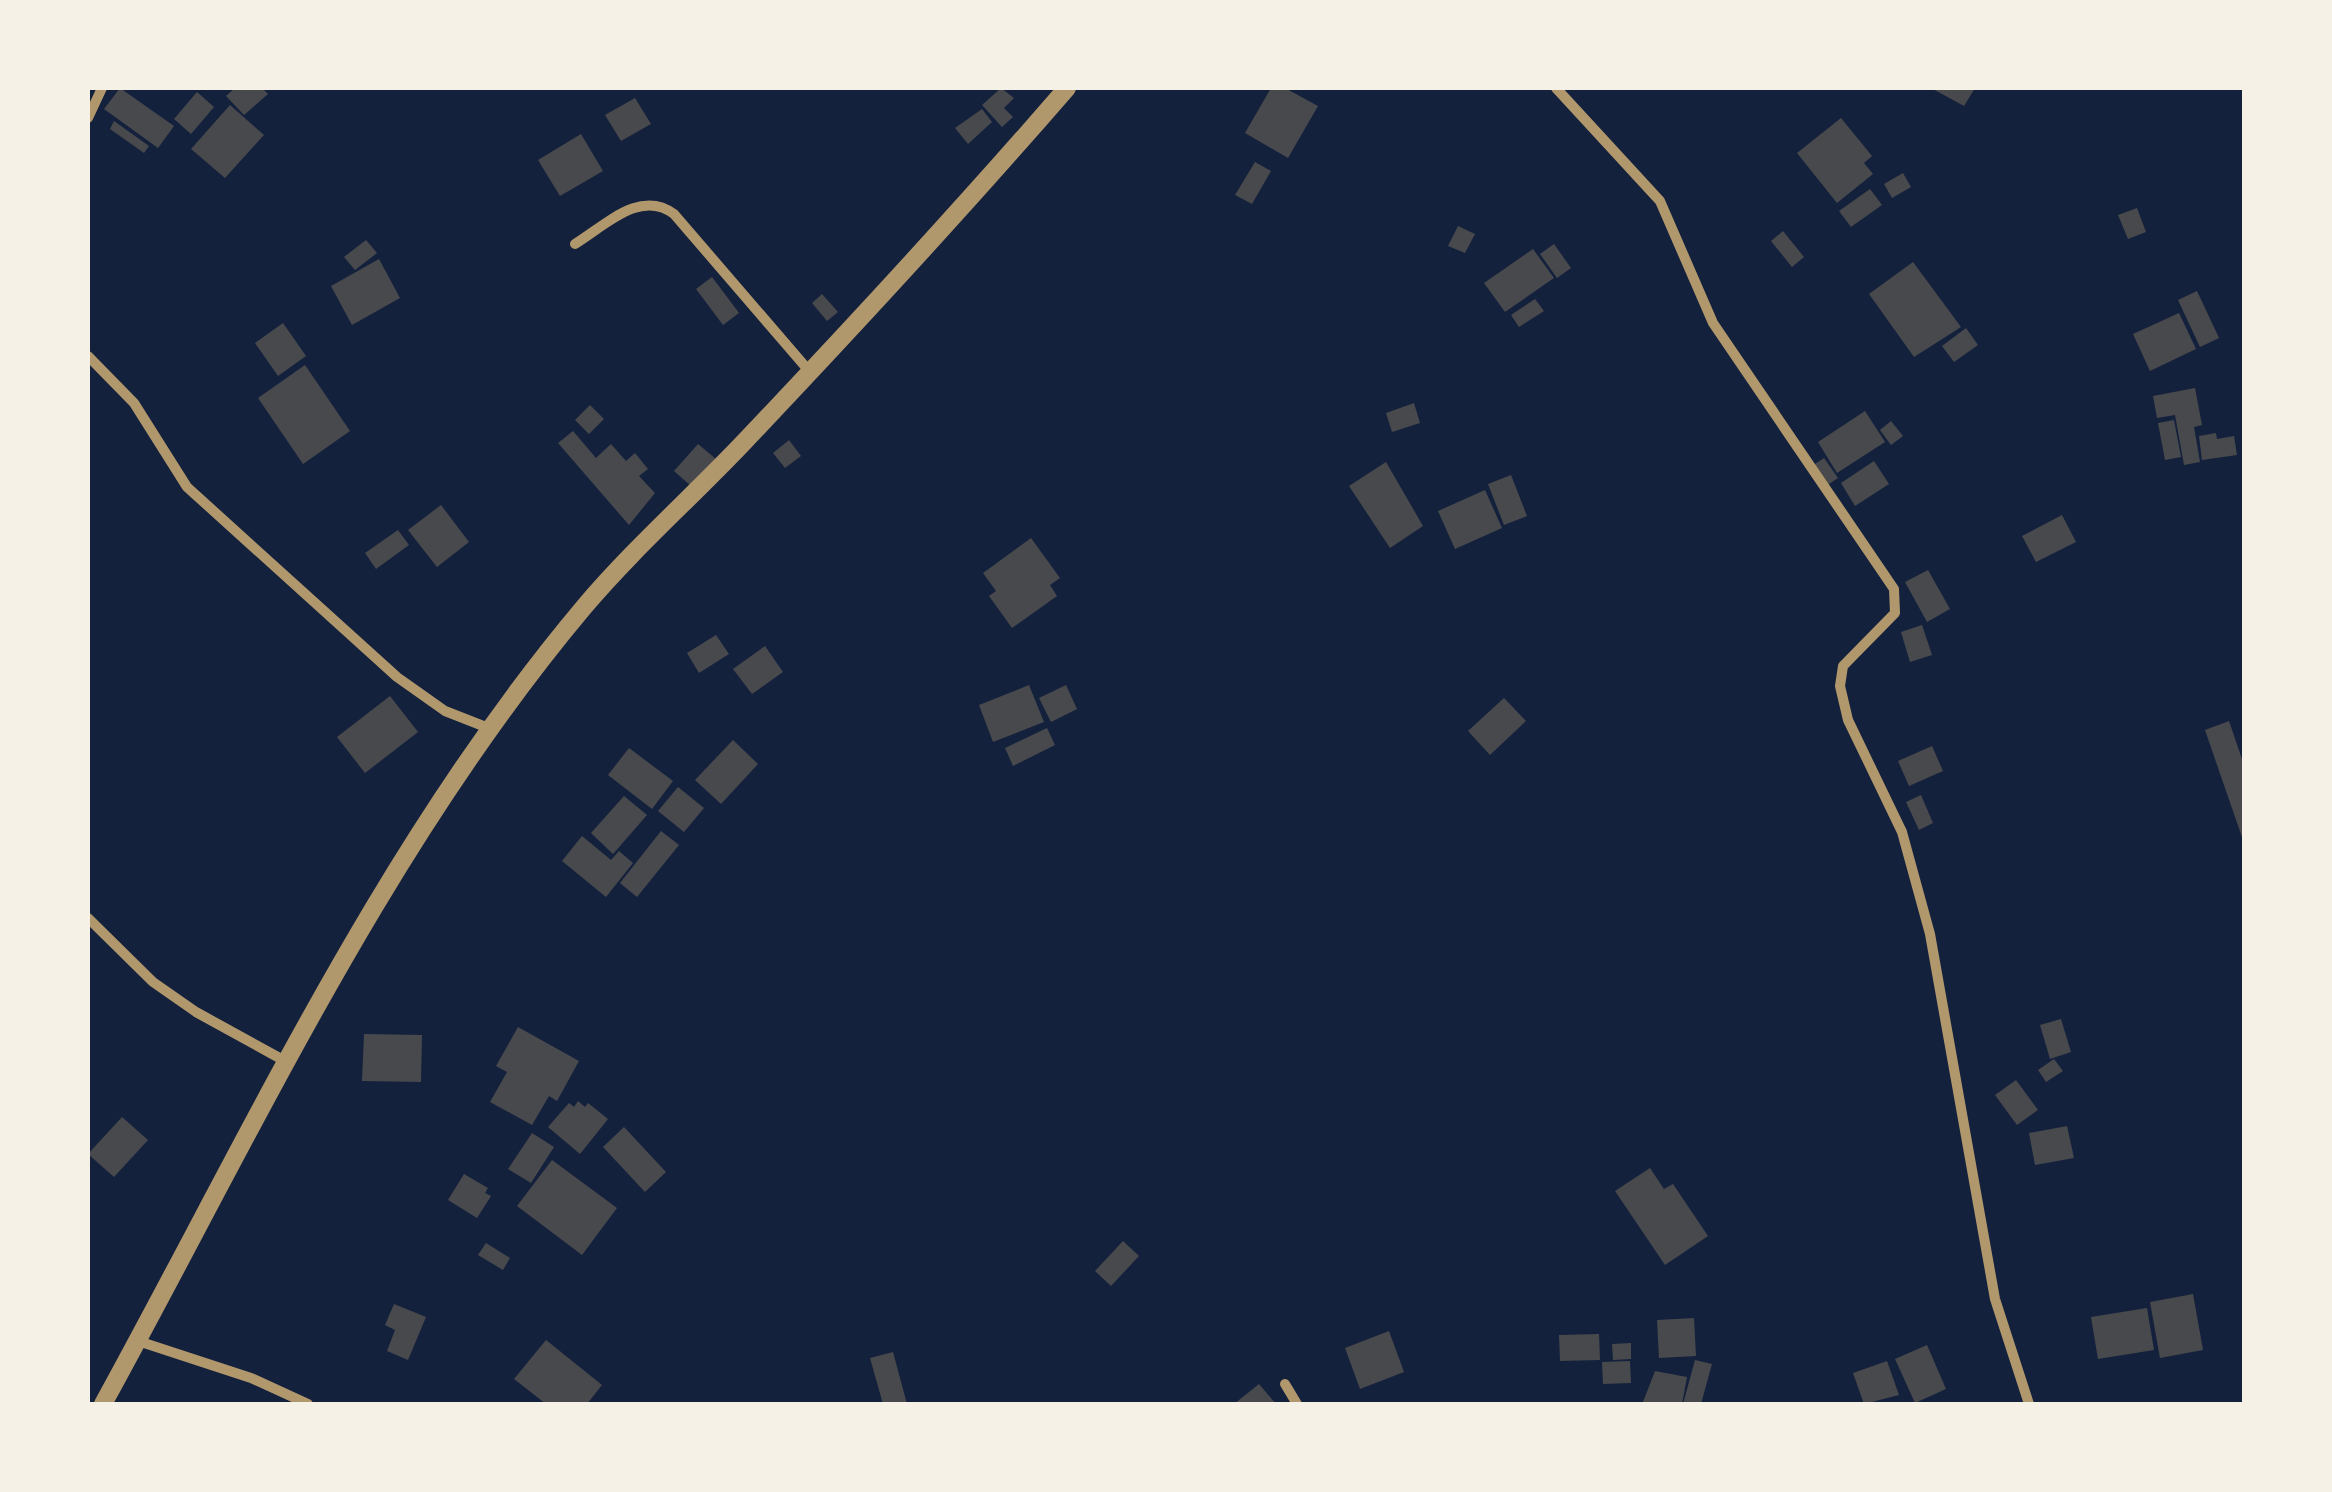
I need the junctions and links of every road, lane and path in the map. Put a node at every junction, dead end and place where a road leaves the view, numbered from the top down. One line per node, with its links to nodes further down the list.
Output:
1 (102, 88): 4 (street)
2 (1067, 88): 7 (street)
3 (1556, 88): 16 (street)
4 (88, 118)
5 (574, 244): 7 (street)
6 (88, 356): 8 (street)
7 (810, 372): 8 (street)
8 (492, 729): 10 (street)
9 (88, 918): 10 (street)
10 (285, 1061): 11 (street)
11 (138, 1340): 13 (street); 14 (street)
12 (1285, 1384): 15 (street)
13 (103, 1404)
14 (308, 1404)
15 (1297, 1404)
16 (2029, 1404)

